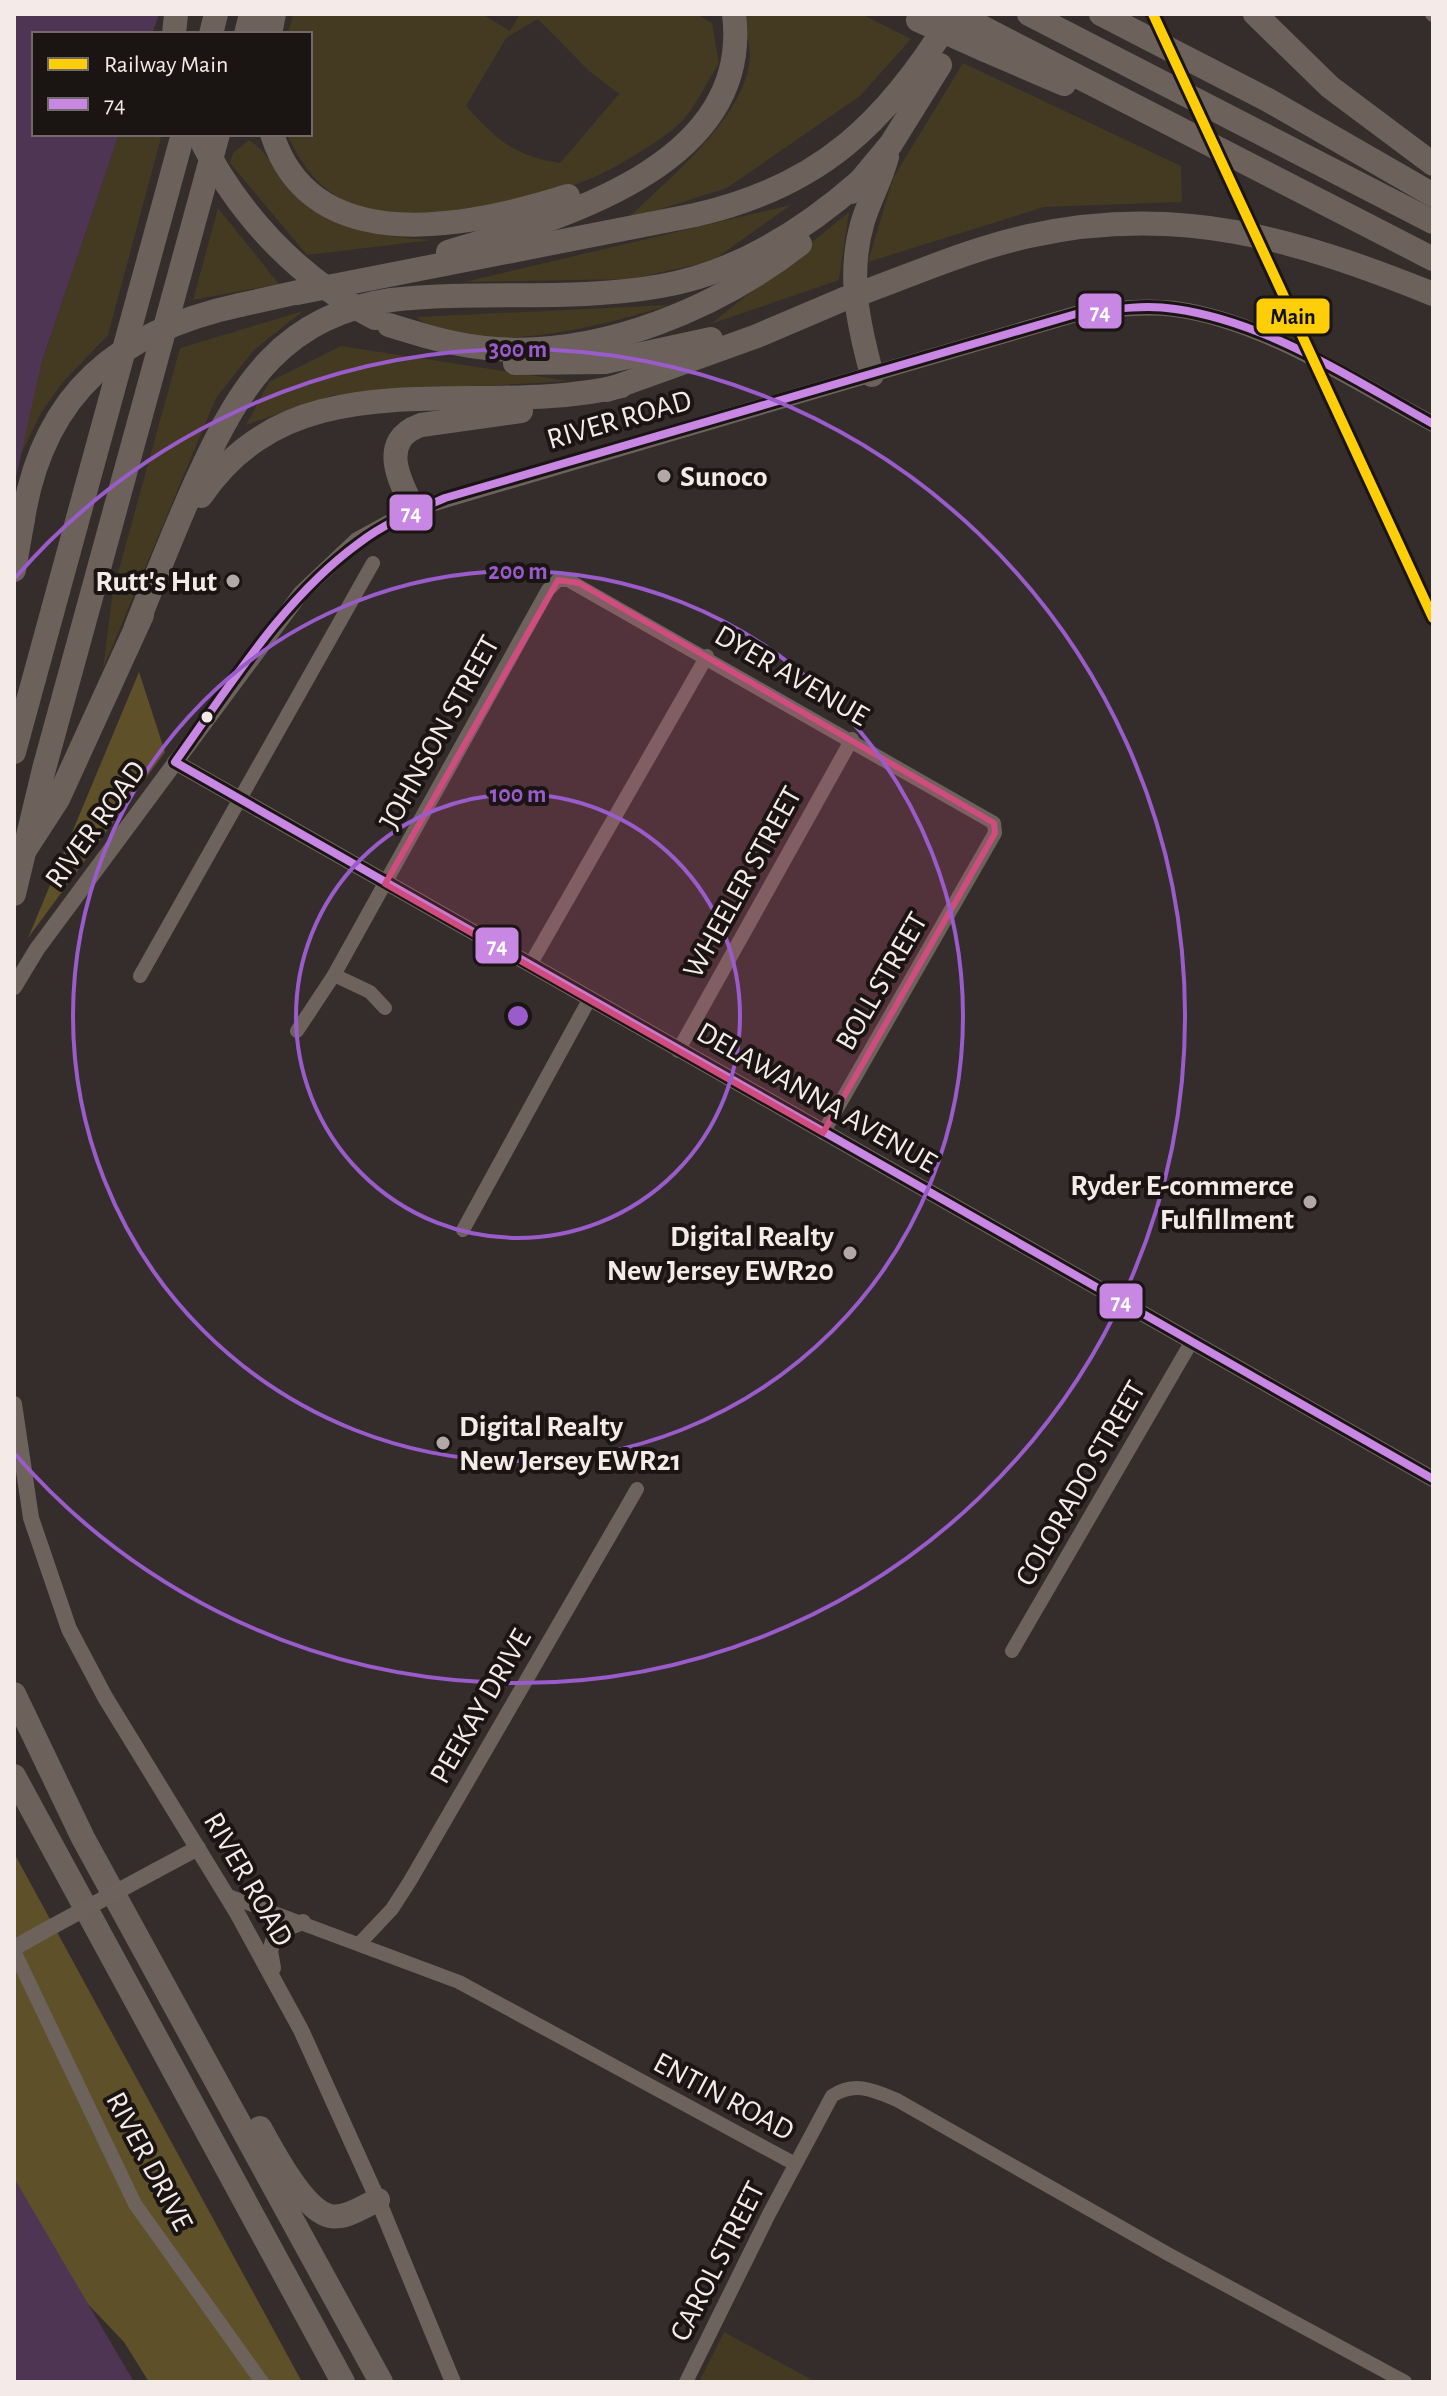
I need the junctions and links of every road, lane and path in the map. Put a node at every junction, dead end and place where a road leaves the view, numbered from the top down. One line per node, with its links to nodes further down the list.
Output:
1 (734, 14): 14 (highway)
2 (956, 14): 8 (highway, bridge); 20 (highway)
3 (971, 14): 13 (highway)
4 (1029, 14): 18 (highway)
5 (1255, 14): 15 (highway)
6 (912, 17): 8 (highway, bridge)
7 (1110, 19): 17 (highway)
8 (990, 42): 19 (highway)
9 (182, 136): 34 (highway)
10 (199, 136): 23 (highway, bridge)
11 (217, 136): 37 (highway)
12 (273, 136): 14 (highway)
13 (891, 144): 16 (highway); 24 (highway)
14 (661, 162): 20 (highway)
15 (1433, 164)
16 (860, 181): 23 (highway); 31 (highway)
17 (1433, 195)
18 (1433, 222)
19 (1433, 259)
20 (297, 293): 29 (highway, bridge)
21 (1433, 294): 22 (highway, bridge)
22 (844, 299): 23 (highway); 25 (highway)
23 (382, 321)
24 (872, 375): 26 (street, RIVER ROAD); 27 (street, RIVER ROAD)
25 (621, 386): 27 (highway); 31 (highway)
26 (1433, 424)
27 (414, 509): 35 (street, RIVER ROAD)
28 (373, 563): 36 (street)
29 (14, 570)
30 (539, 606): 32 (street, DYER AVENUE); 39 (street, JOHNSON STREET)
31 (136, 627): 37 (highway)
32 (707, 656): 33 (street, DYER AVENUE); 41 (street)
33 (852, 739): 38 (street, DYER AVENUE); 48 (street, WHEELER STREET)
34 (14, 752)
35 (175, 762): 36 (street, DELAWANNA AVENUE); 44 (street, RIVER ROAD)
36 (239, 800): 39 (street, DELAWANNA AVENUE); 43 (street)
37 (25, 850): 40 (highway)
38 (983, 855): 49 (street, BOLL STREET)
39 (385, 884): 41 (street, DELAWANNA AVENUE); 42 (street, JOHNSON STREET)
40 (14, 894)
41 (530, 965): 45 (street, DELAWANNA AVENUE)
42 (334, 975): 46 (street); 47 (street, JOHNSON STREET)
43 (140, 976)
44 (14, 987)
45 (589, 1000): 48 (street, DELAWANNA AVENUE); 50 (street)
46 (385, 1008)
47 (297, 1031)
48 (678, 1051): 49 (street, DELAWANNA AVENUE)
49 (823, 1133): 51 (street, DELAWANNA AVENUE)
50 (463, 1230)
51 (1192, 1341): 53 (street, DELAWANNA AVENUE); 55 (street, COLORADO STREET)
52 (14, 1404): 58 (street, RIVER ROAD)
53 (1433, 1479)
54 (637, 1489): 62 (street, PEEKAY DRIVE)
55 (1012, 1651)
56 (14, 1694): 61 (highway)
57 (14, 1776): 68 (highway)
58 (198, 1848): 59 (street, RIVER ROAD); 63 (street, RIVER DRIVE, bridge)
59 (226, 1895): 60 (street, ENTIN ROAD); 64 (street, RIVER ROAD)
60 (303, 1922): 62 (street, ENTIN ROAD); 64 (street)
61 (133, 1930): 66 (highway); 69 (highway)
62 (360, 1943): 65 (street, ENTIN ROAD)
63 (14, 1949): 67 (street, RIVER DRIVE)
64 (274, 1978): 66 (street, RIVER ROAD)
65 (795, 2164): 71 (street, CAROL STREET); 72 (street, ENTIN ROAD)
66 (378, 2200): 70 (street, RIVER ROAD)
67 (262, 2382)
68 (343, 2382)
69 (381, 2382)
70 (453, 2382)
71 (686, 2382)
72 (1405, 2382)

